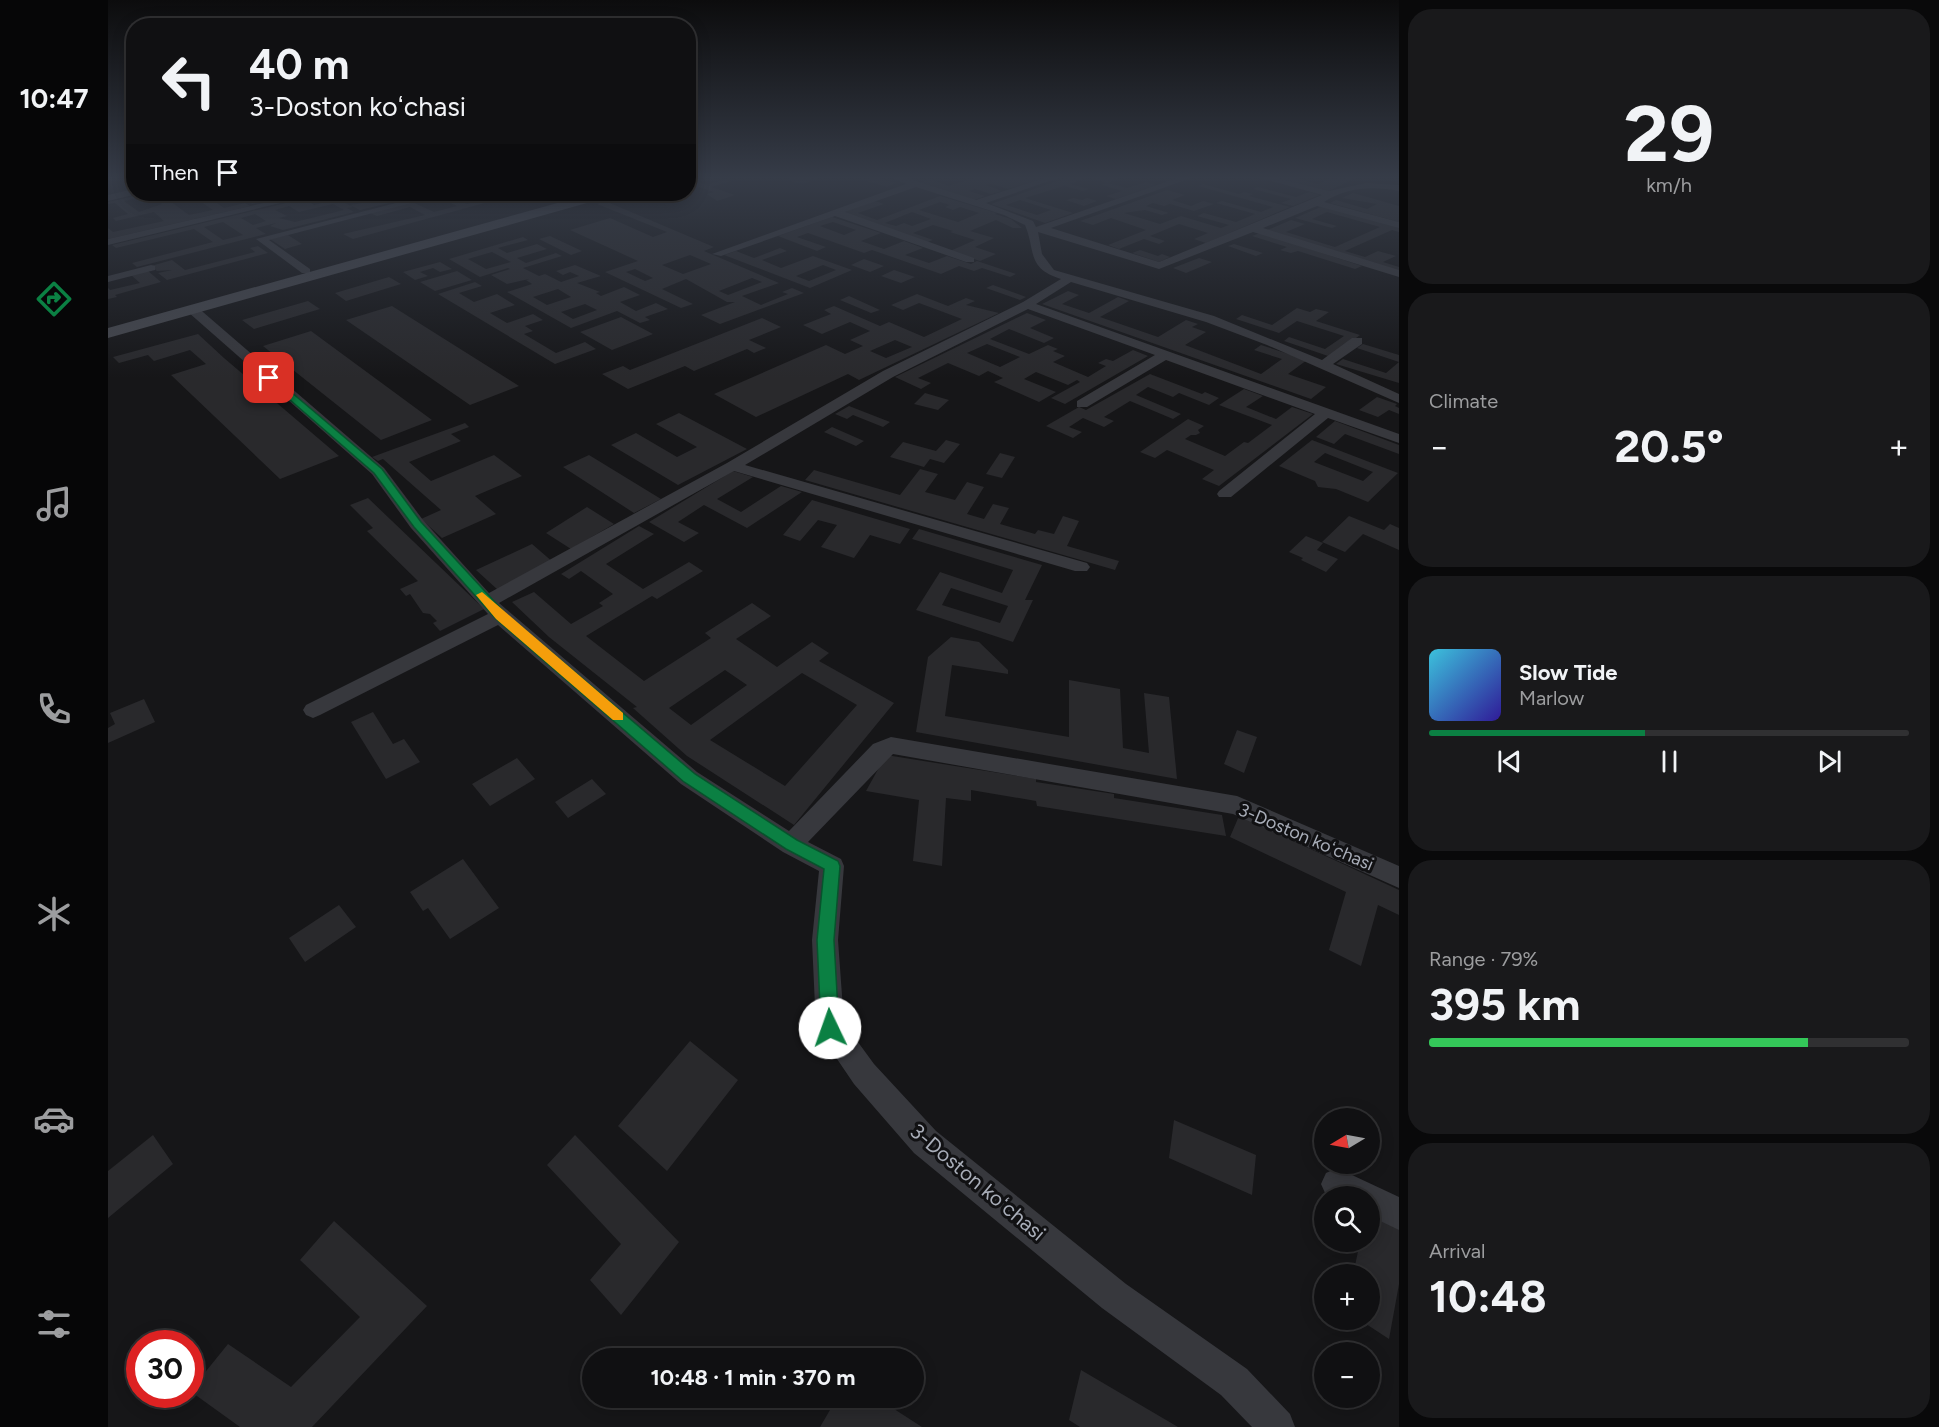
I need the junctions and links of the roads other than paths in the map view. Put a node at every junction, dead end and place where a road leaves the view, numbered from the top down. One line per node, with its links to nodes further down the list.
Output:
1 (269, 245): 13 (street)
2 (400, 245): 13 (main road)
3 (422, 245): 18 (main road)
4 (743, 245): 10 (street)
5 (926, 245): 11 (street)
6 (1038, 245): 16 (street)
7 (1089, 245): 8 (street)
8 (1215, 245)
9 (1305, 245): 14 (street)
10 (717, 254)
11 (970, 260)
12 (151, 268): 15 (street)
13 (306, 271): 19 (main road)
14 (1399, 274)
15 (108, 279)
16 (1068, 279): 17 (street); 23 (street)
17 (1027, 305): 22 (street); 28 (street)
18 (192, 309): 20 (main road); 31 (street, 3-Doston koʻchasi)
19 (108, 323)
20 (108, 333)
21 (1357, 341): 23 (street)
22 (1165, 355): 25 (street); 26 (street)
23 (1323, 365): 24 (street)
24 (1398, 397)
25 (1082, 404)
26 (1325, 413): 27 (street); 29 (street)
27 (1399, 440)
28 (732, 466): 30 (street); 31 (street)
29 (1225, 494)
30 (1081, 567)
31 (494, 609): 32 (street); 33 (street, 3-Doston koʻchasi)
32 (313, 710)
33 (791, 845): 34 (street, 3-Doston koʻchasi); 37 (street, 3-Doston koʻchasi)
34 (1399, 877)
35 (1380, 1205): 36 (street)
36 (1399, 1214)
37 (1277, 1427)

